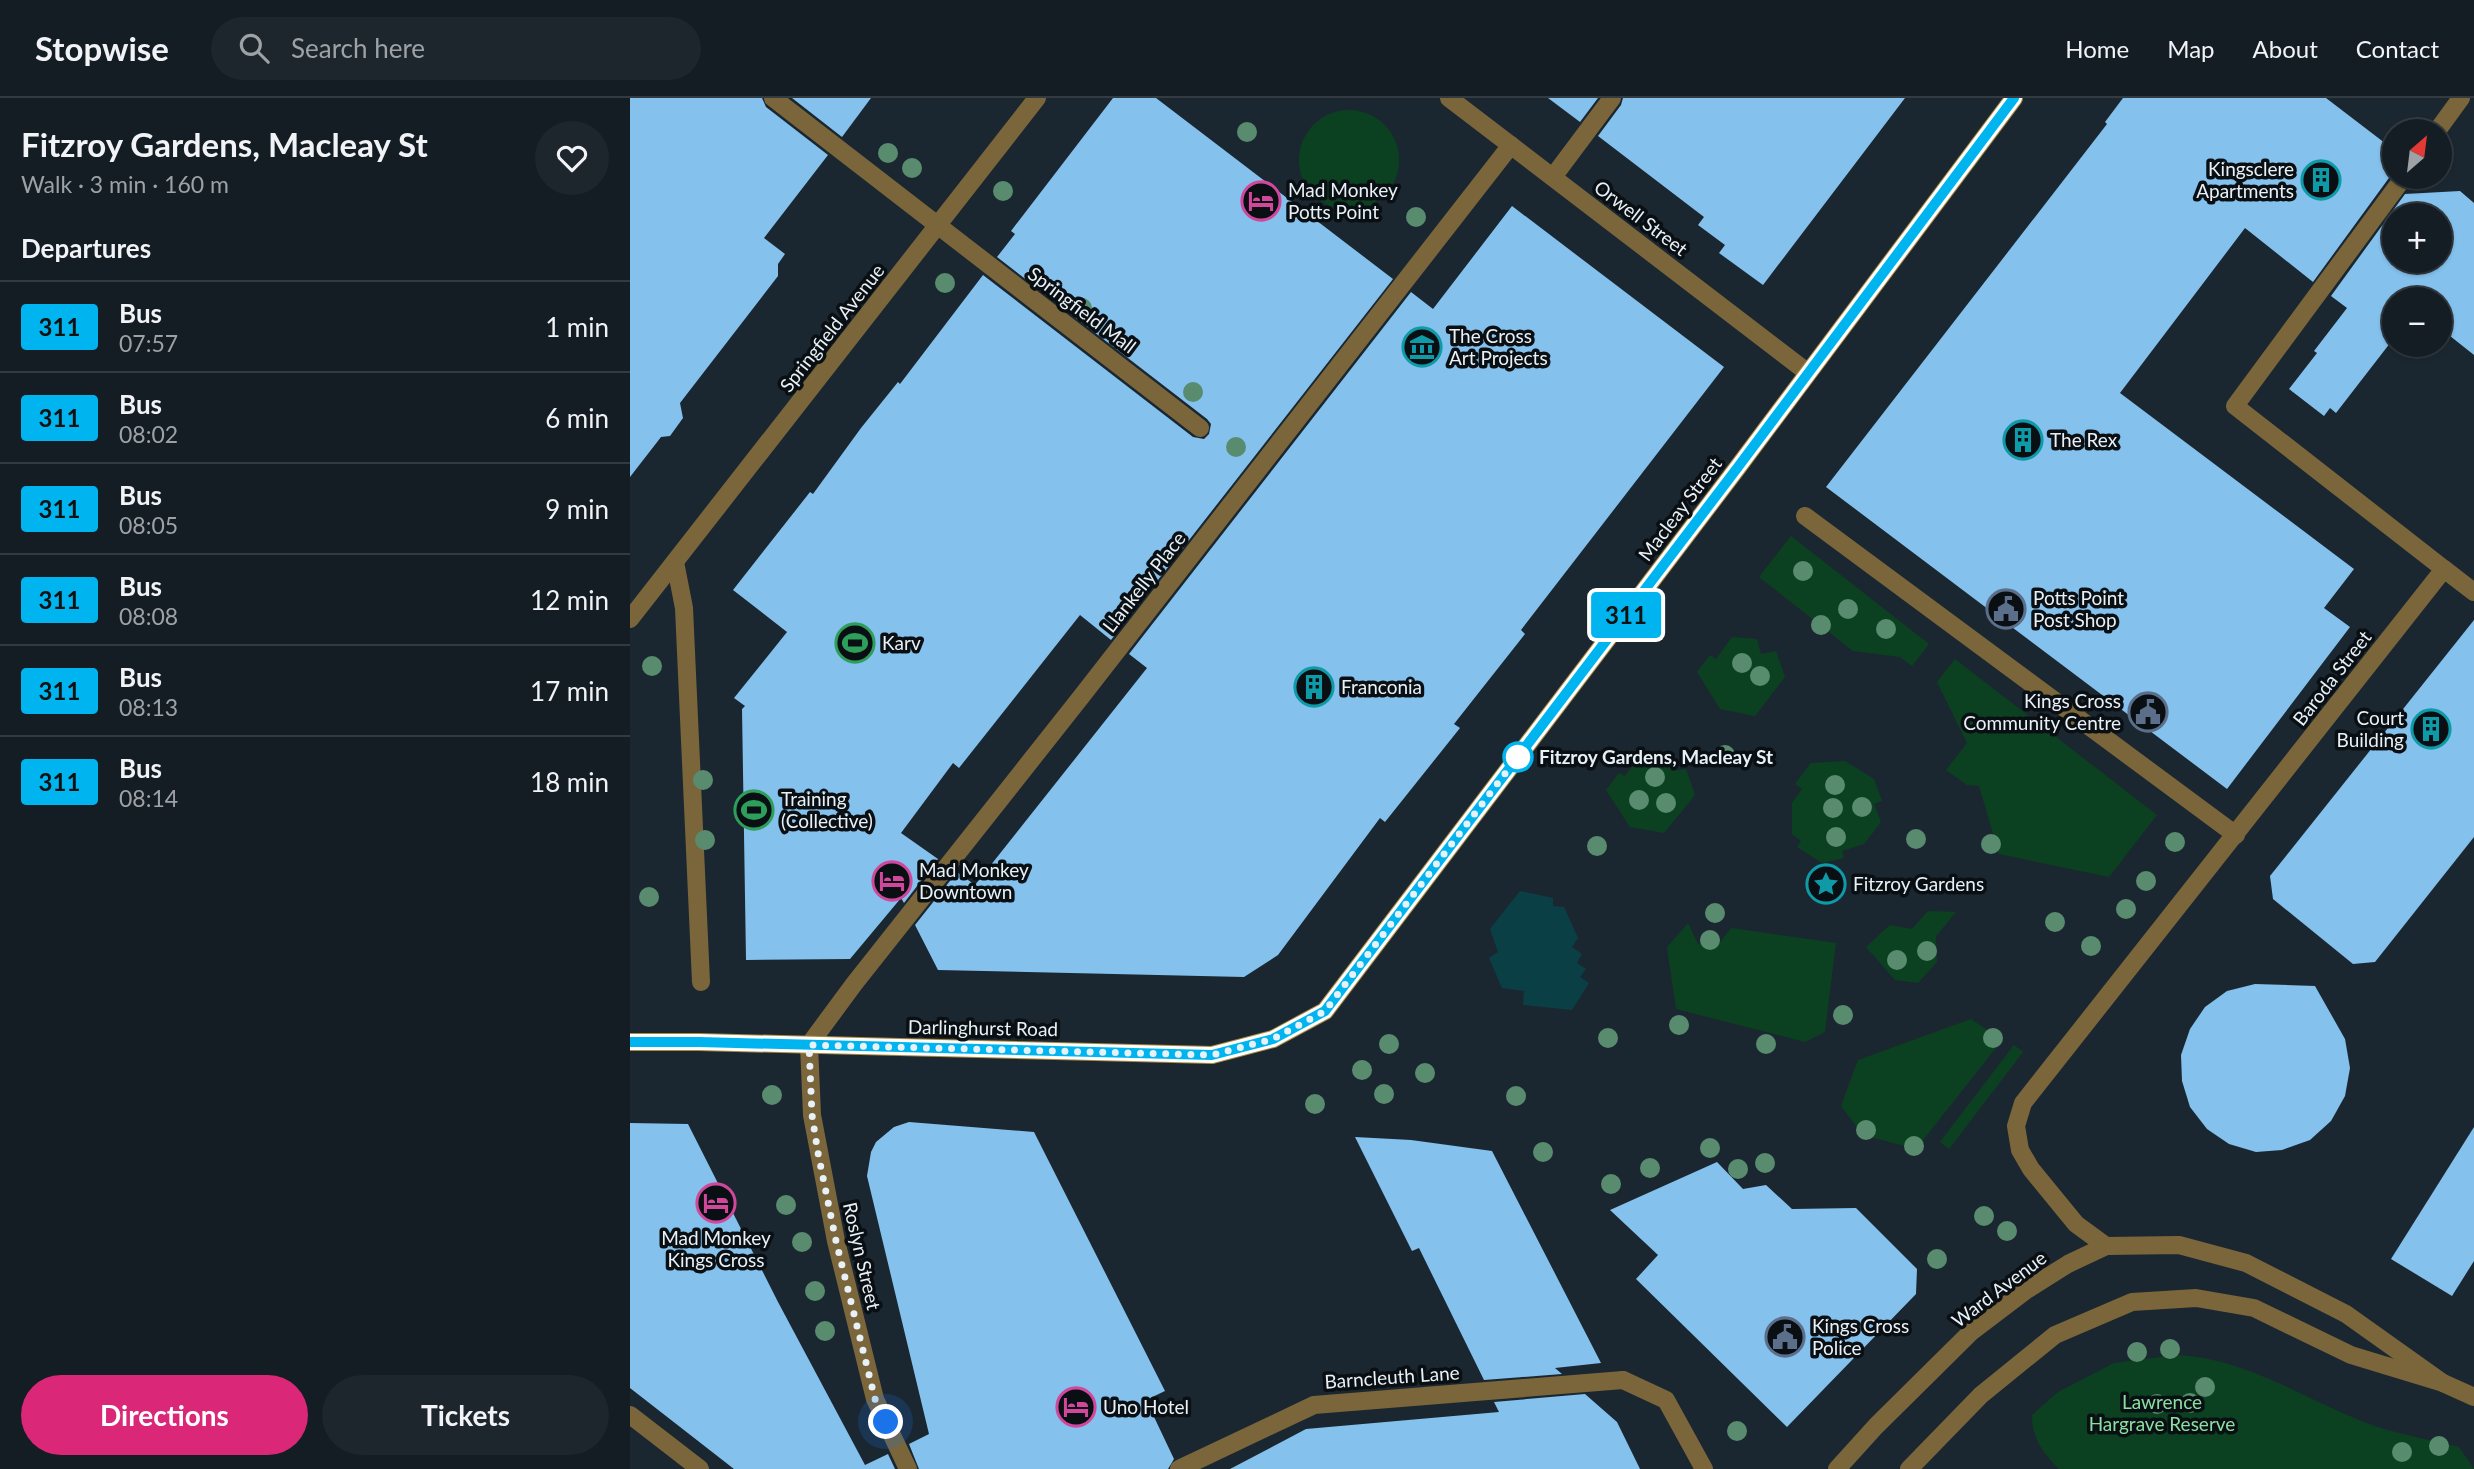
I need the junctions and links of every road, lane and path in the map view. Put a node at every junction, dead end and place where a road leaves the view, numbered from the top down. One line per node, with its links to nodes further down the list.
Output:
1 (773, 98): 11 (street)
2 (1037, 98): 11 (street, Springfield Avenue)
3 (1449, 98): 8 (street, Orwell Street)
4 (1612, 98): 9 (street)
5 (2014, 98): 12 (street, Macleay Street)
6 (2461, 98): 7 (street)
7 (2446, 119)
8 (1511, 145): 9 (street, Orwell Street); 23 (street, Llankelly Place)
9 (1553, 177): 12 (street, Orwell Street)
10 (2395, 189): 16 (street)
11 (938, 227): 13 (street, Springfield Mall); 15 (street, Springfield Avenue)
12 (1807, 372): 21 (street, Macleay Street)
13 (1200, 428)
14 (1804, 516): 19 (street)
15 (675, 562): 18 (street, Springfield Avenue); 20 (street)
16 (2444, 569): 17 (street); 19 (street, Baroda Street)
17 (2474, 592)
18 (630, 619)
19 (2236, 835): 24 (street, Baroda Street)
20 (701, 982)
21 (1325, 1011): 23 (street, Darlinghurst Road)
22 (630, 1042): 23 (street, Darlinghurst Road)
23 (809, 1045): 29 (street, Roslyn Street)
24 (2106, 1245): 25 (street); 32 (street, Ward Avenue)
25 (2443, 1383): 26 (street); 33 (street)
26 (2474, 1397)
27 (630, 1415): 28 (street)
28 (700, 1469)
29 (908, 1469)
30 (1179, 1469): 31 (street, Barncleuth Lane)
31 (1704, 1469)
32 (1837, 1469)
33 (1909, 1469)

